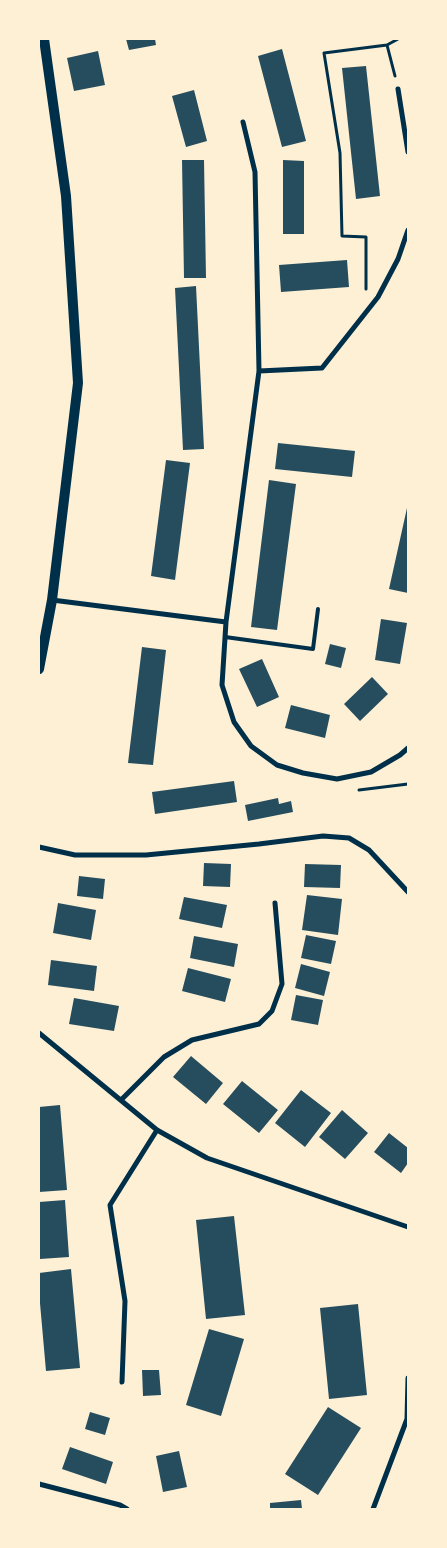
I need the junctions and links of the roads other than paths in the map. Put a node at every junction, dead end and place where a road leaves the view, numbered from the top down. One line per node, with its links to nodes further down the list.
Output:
1 (44, 39): 7 (main road)
2 (398, 89): 4 (street)
3 (244, 122): 6 (street)
4 (408, 152)
5 (408, 230): 6 (street)
6 (259, 371): 9 (street)
7 (52, 600): 9 (street); 11 (main road)
8 (318, 609): 10 (lane)
9 (226, 622): 10 (street)
10 (225, 637): 12 (street)
11 (39, 669)
12 (408, 748)
13 (39, 847): 14 (street)
14 (408, 892)
15 (275, 903): 17 (street)
16 (39, 1033): 17 (street)
17 (121, 1100): 18 (street)
18 (157, 1130): 19 (street); 21 (street)
19 (408, 1227)
20 (408, 1378): 24 (street)
21 (122, 1382)
22 (39, 1484): 23 (street)
23 (127, 1509)
24 (373, 1509)

